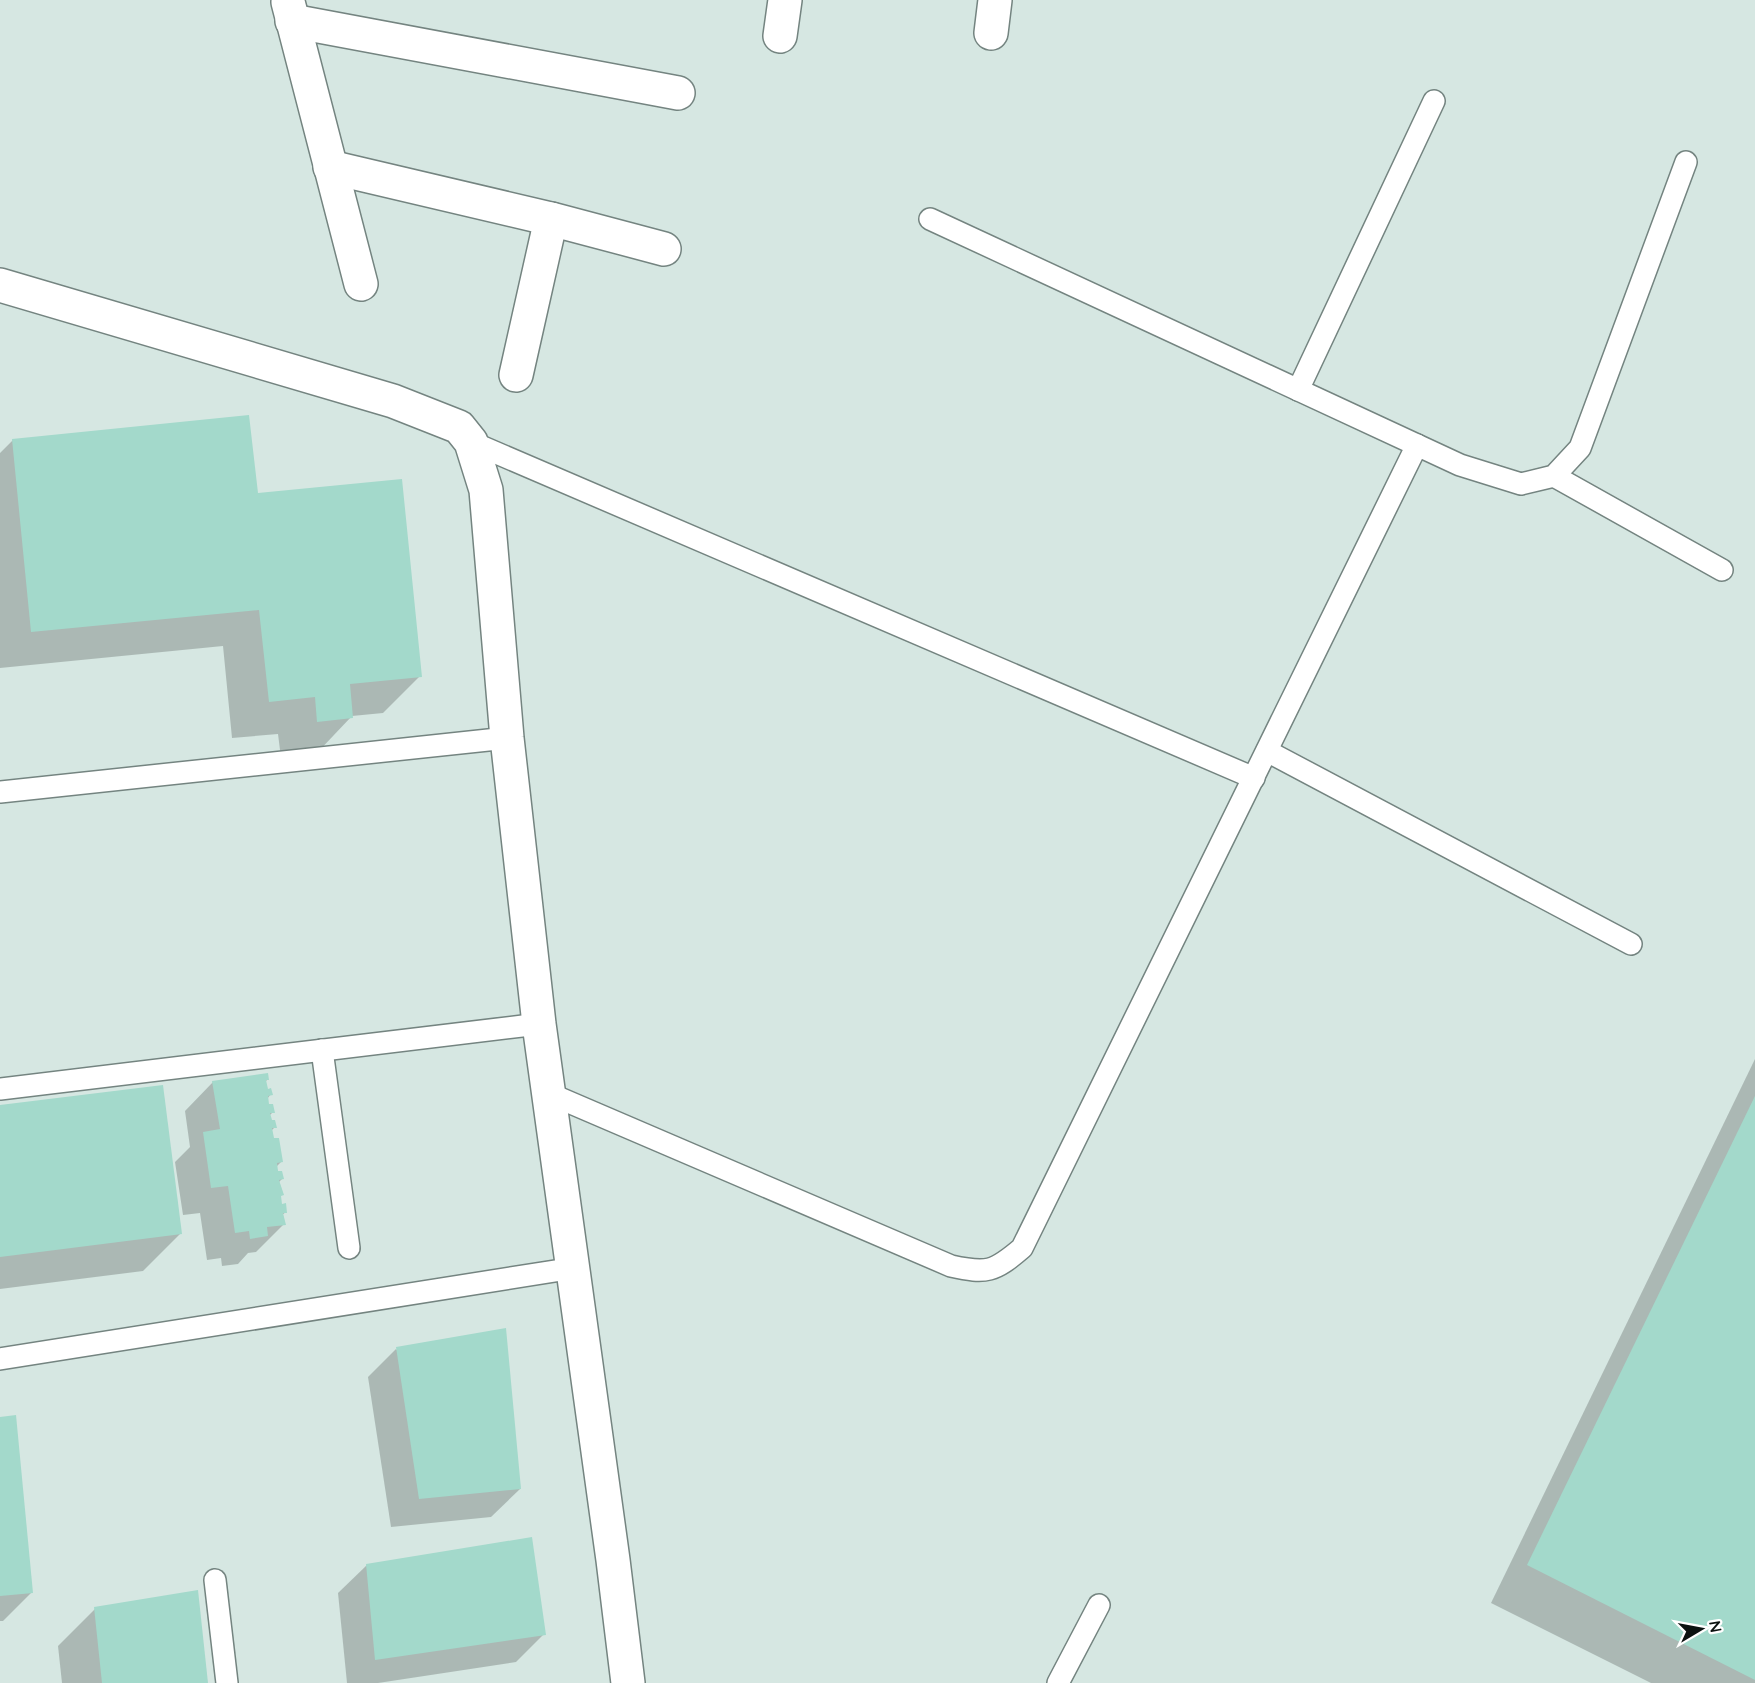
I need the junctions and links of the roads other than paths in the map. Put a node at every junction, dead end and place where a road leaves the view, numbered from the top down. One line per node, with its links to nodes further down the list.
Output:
1 (785, 0): 5 (street)
2 (995, 0): 4 (street)
3 (290, 11): 6 (street); 9 (street)
4 (991, 33)
5 (780, 36)
6 (678, 93)
7 (1434, 101): 16 (lane)
8 (1686, 162): 19 (lane)
9 (330, 167): 10 (street); 13 (street)
10 (551, 219): 12 (street); 15 (street)
11 (930, 219): 16 (lane)
12 (664, 249)
13 (361, 284)
14 (0, 285): 17 (street)
15 (516, 375)
16 (1298, 390): 18 (lane)
17 (471, 442): 21 (street); 23 (lane)
18 (1416, 445): 19 (lane); 22 (lane)
19 (1554, 476): 20 (lane)
20 (1722, 570)
21 (507, 738): 24 (lane); 26 (street)
22 (1267, 751): 23 (lane); 25 (lane)
23 (1254, 778): 29 (lane)
24 (0, 792)
25 (1631, 945)
26 (539, 1024): 27 (lane); 29 (street)
27 (322, 1050): 28 (lane); 30 (lane)
28 (0, 1089)
29 (550, 1094): 31 (street)
30 (349, 1248)
31 (574, 1268): 32 (lane); 36 (street)
32 (0, 1359)
33 (215, 1580): 35 (lane)
34 (1099, 1605): 37 (lane)
35 (227, 1683)
36 (628, 1683)
37 (1058, 1683)

